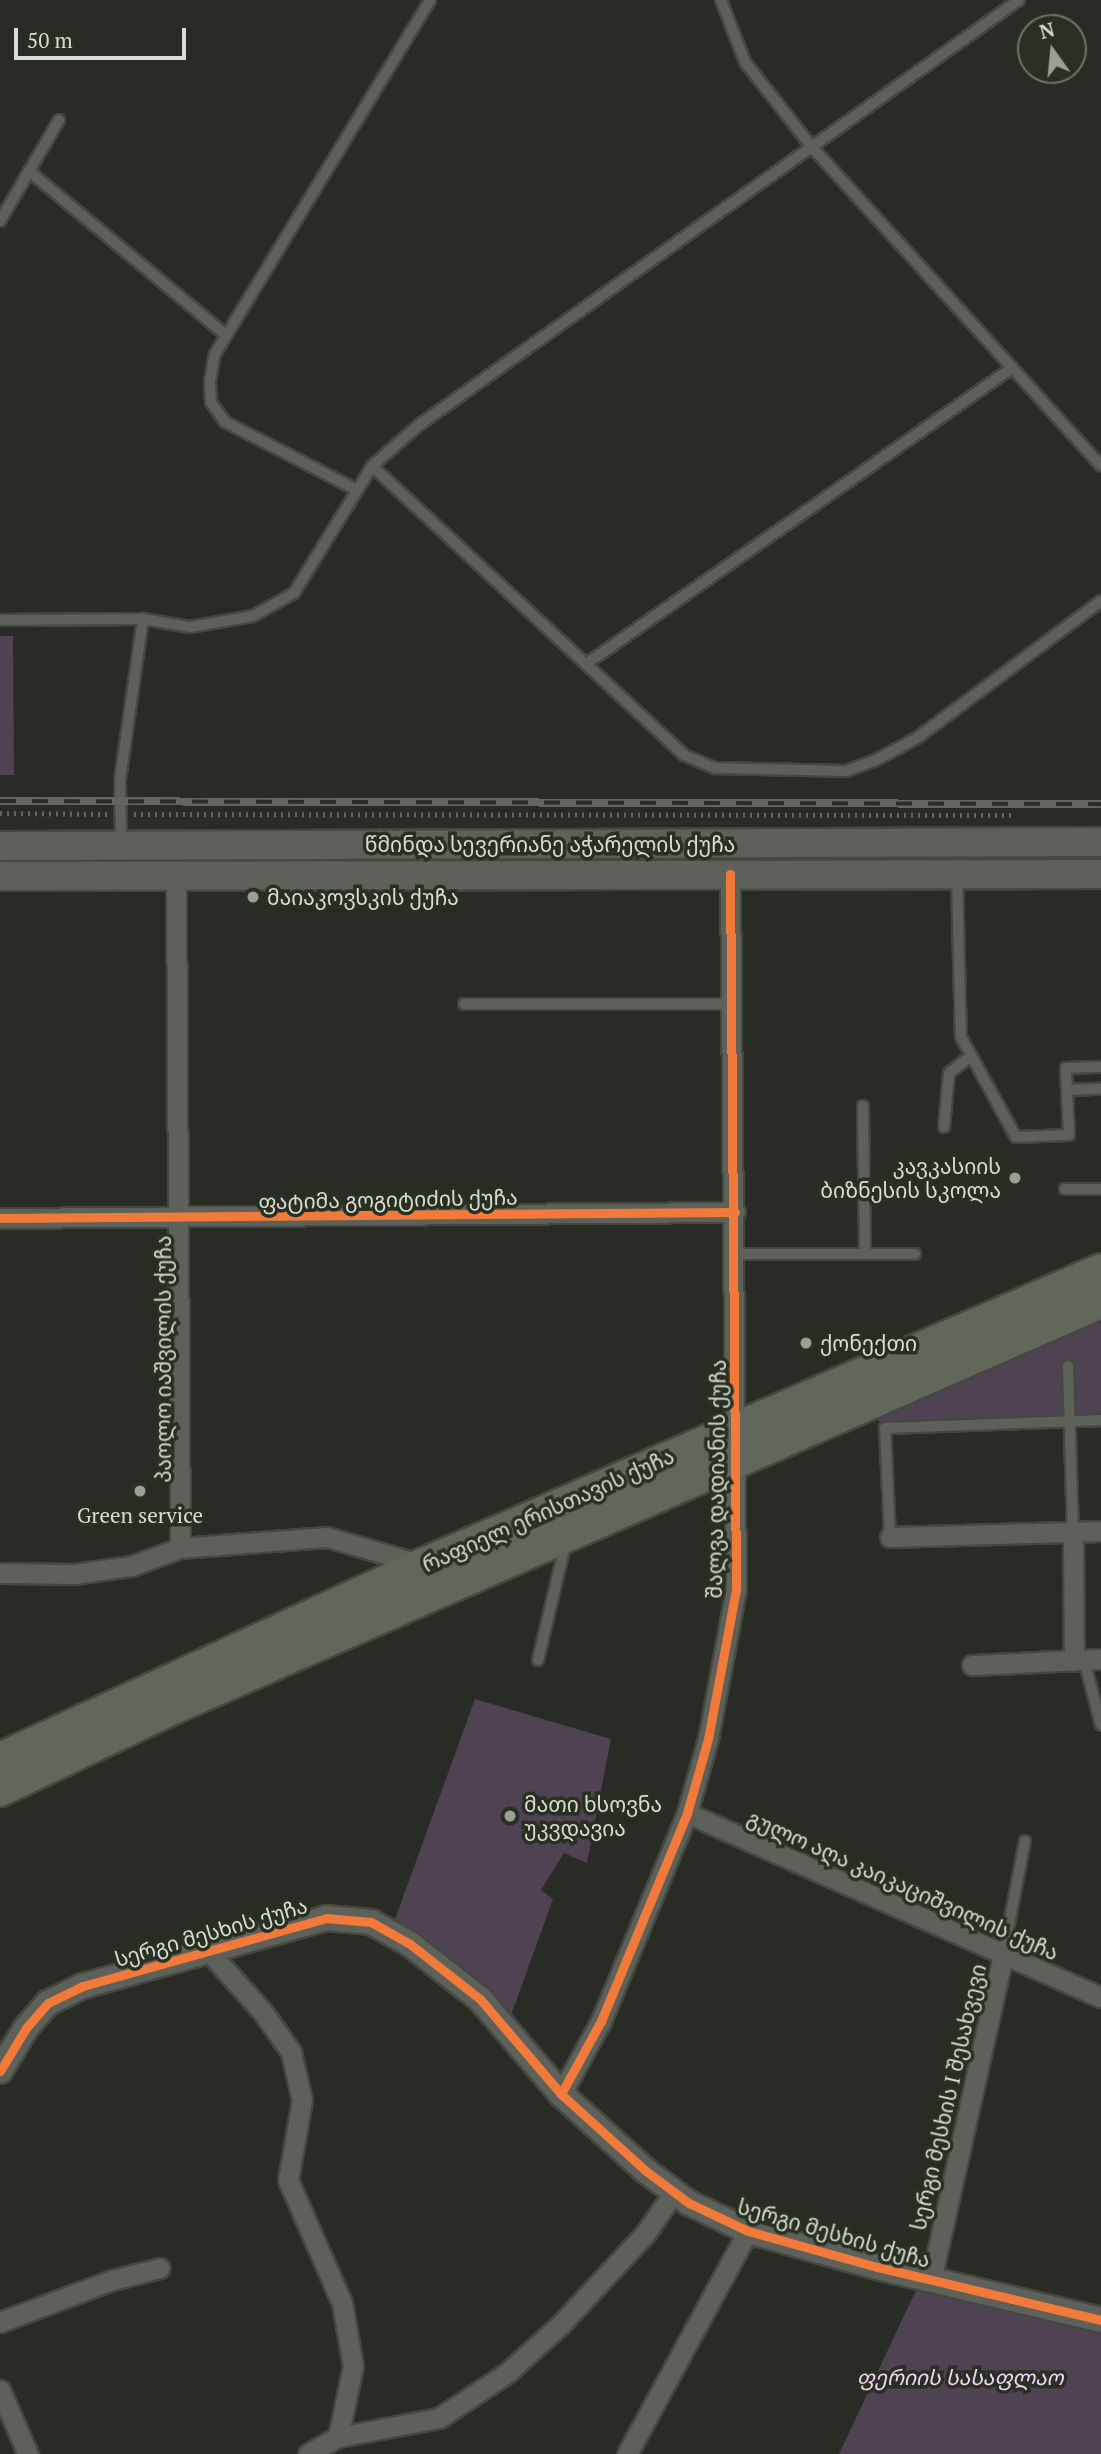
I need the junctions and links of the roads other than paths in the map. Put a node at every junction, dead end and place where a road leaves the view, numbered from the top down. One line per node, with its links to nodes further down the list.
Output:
1 (430, 0): 8 (lane)
2 (721, 0): 5 (lane)
3 (1019, 0): 5 (lane)
4 (59, 120): 6 (lane)
5 (812, 147): 9 (lane); 11 (lane)
6 (29, 171): 7 (lane); 8 (lane)
7 (0, 221)
8 (226, 335): 12 (lane)
9 (1012, 368): 10 (lane); 16 (lane)
10 (1098, 458)
11 (372, 466): 12 (lane); 16 (lane)
12 (357, 490): 14 (lane)
13 (1101, 601): 16 (lane)
14 (144, 619): 15 (lane); 19 (lane)
15 (0, 620)
16 (586, 664)
17 (1101, 842): 19 (main road, წმინდა სევერიანე აჭარელის ქუჩა)
18 (0, 846): 19 (main road, წმინდა სევერიანე აჭარელის ქუჩა)
19 (121, 846)
20 (730, 874): 21 (main road, წმინდა სევერიანე აჭარელის ქუჩა); 24 (main road, წმინდა სევერიანე აჭარელის ქუჩა); 26 (street, შალვა დადიანის ქუჩა)
21 (956, 874): 22 (main road, წმინდა სევერიანე აჭარელის ქუჩა); 27 (lane)
22 (1101, 874)
23 (0, 876): 24 (main road, წმინდა სევერიანე აჭარელის ქუჩა)
24 (176, 876): 37 (street, პაოლო იაშვილის ქუჩა)
25 (464, 1004): 26 (lane)
26 (732, 1004): 35 (street, შალვა დადიანის ქუჩა)
27 (971, 1056): 30 (lane); 32 (lane)
28 (1101, 1067): 30 (lane)
29 (1101, 1089): 30 (lane)
30 (1067, 1090)
31 (863, 1106): 39 (lane)
32 (944, 1127)
33 (1065, 1189): 34 (lane)
34 (1101, 1189)
35 (734, 1212): 37 (street, ფატიმა გოგიტიძის ქუჩა); 38 (street, შალვა დადიანის ქუჩა)
36 (0, 1218): 37 (street, ფატიმა გოგიტიძის ქუჩა)
37 (181, 1220): 52 (street, პაოლო იაშვილის ქუჩა)
38 (735, 1254): 39 (lane); 46 (street, შალვა დადიანის ქუჩა)
39 (865, 1254): 40 (lane)
40 (915, 1254)
41 (1101, 1270): 46 (main road, რაფიელ ერისთავის ქუჩა)
42 (1101, 1302): 47 (main road, რაფიელ ერისთავის ქუჩა)
43 (1068, 1366): 45 (lane)
44 (1101, 1420): 45 (lane)
45 (1069, 1421): 49 (lane); 50 (lane)
46 (736, 1428): 47 (street, შალვა დადიანის ქუჩა); 53 (main road, რაფიელ ერისთავის ქუჩა)
47 (738, 1463): 51 (main road, რაფიელ ერისთავის ქუჩა); 61 (street, შალვა დადიანის ქუჩა)
48 (1101, 1531): 49 (street)
49 (1073, 1532): 50 (street); 56 (street)
50 (890, 1537)
51 (567, 1538): 55 (lane); 60 (main road, რაფიელ ერისთავის ქუჩა)
52 (180, 1548): 53 (street); 54 (street)
53 (422, 1565): 59 (main road, რაფიელ ერისთავის ქუჩა)
54 (0, 1573)
55 (538, 1660)
56 (1086, 1660): 57 (street); 58 (lane)
57 (972, 1665)
58 (1101, 1725)
59 (0, 1759)
60 (0, 1790)
61 (687, 1813): 64 (street, გულო აღა კაიკაციშვილის ქუჩა); 67 (street, შალვა დადიანის ქუჩა)
62 (1025, 1841): 64 (lane, სერგი მესხის I შესახვევი)
63 (211, 1954): 66 (street, სერგი მესხის ქუჩა); 67 (street, სერგი მესხის ქუჩა); 75 (street)
64 (1003, 1956): 65 (street, გულო აღა კაიკაციშვილის ქუჩა); 71 (street, სერგი მესხის I შესახვევი)
65 (1101, 1997)
66 (0, 2071)
67 (561, 2094): 68 (street, სერგი მესხის ქუჩა)
68 (674, 2192): 69 (street, სერგი მესხის ქუჩა); 75 (street)
69 (748, 2231): 71 (street, სერგი მესხის ქუჩა); 78 (street)
70 (160, 2268): 73 (street)
71 (931, 2280): 72 (street, სერგი მესხის ქუჩა)
72 (1101, 2320)
73 (0, 2322)
74 (0, 2390): 76 (street)
75 (338, 2437): 77 (street)
76 (28, 2454)
77 (308, 2454)
78 (627, 2454)

